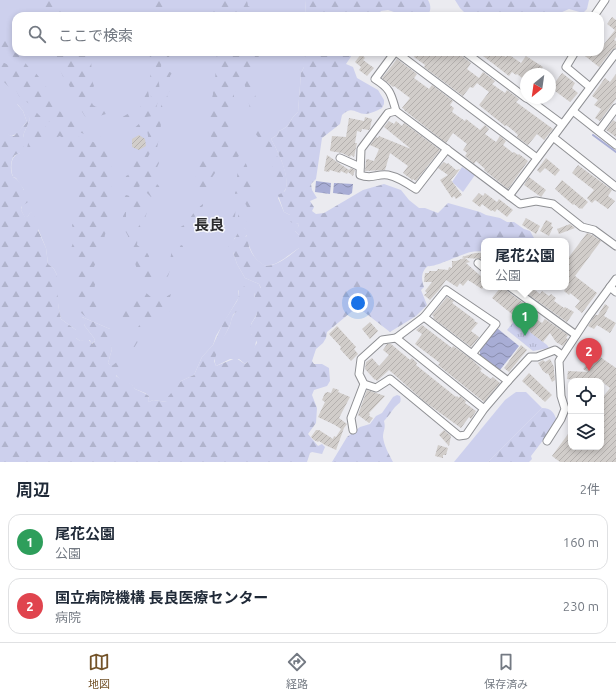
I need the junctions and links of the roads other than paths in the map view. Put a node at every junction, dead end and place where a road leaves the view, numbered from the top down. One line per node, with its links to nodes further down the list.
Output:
1 (605, 0): 2 (street)
2 (597, 12)
3 (616, 53): 8 (street)
4 (392, 56): 12 (street)
5 (400, 56): 20 (street)
6 (470, 56): 9 (street)
7 (573, 56): 8 (street)
8 (590, 87): 13 (street)
9 (520, 93)
10 (534, 104): 14 (street)
11 (616, 108): 15 (street)
12 (396, 111): 18 (street); 21 (street)
13 (573, 111): 14 (street); 15 (street)
14 (562, 124): 16 (street)
15 (599, 131): 17 (street)
16 (553, 137): 20 (street); 22 (street)
17 (616, 145)
18 (447, 149): 21 (street); 23 (street)
19 (340, 158): 21 (street)
20 (537, 158): 23 (street)
21 (360, 167)
22 (616, 187)
23 (509, 196): 24 (street)
24 (616, 246)
25 (616, 278): 26 (street)
26 (610, 287): 28 (street); 30 (street)
27 (514, 290): 30 (street)
28 (616, 292)
29 (424, 317): 31 (street); 32 (street); 32 (street)
30 (576, 335): 33 (street)
31 (396, 338): 35 (street); 36 (street)
32 (472, 354): 34 (street)
33 (562, 355): 34 (street); 38 (street)
34 (508, 381): 36 (street)
35 (364, 384): 36 (street); 37 (street)
36 (484, 409)
37 (353, 430)
38 (546, 441)

